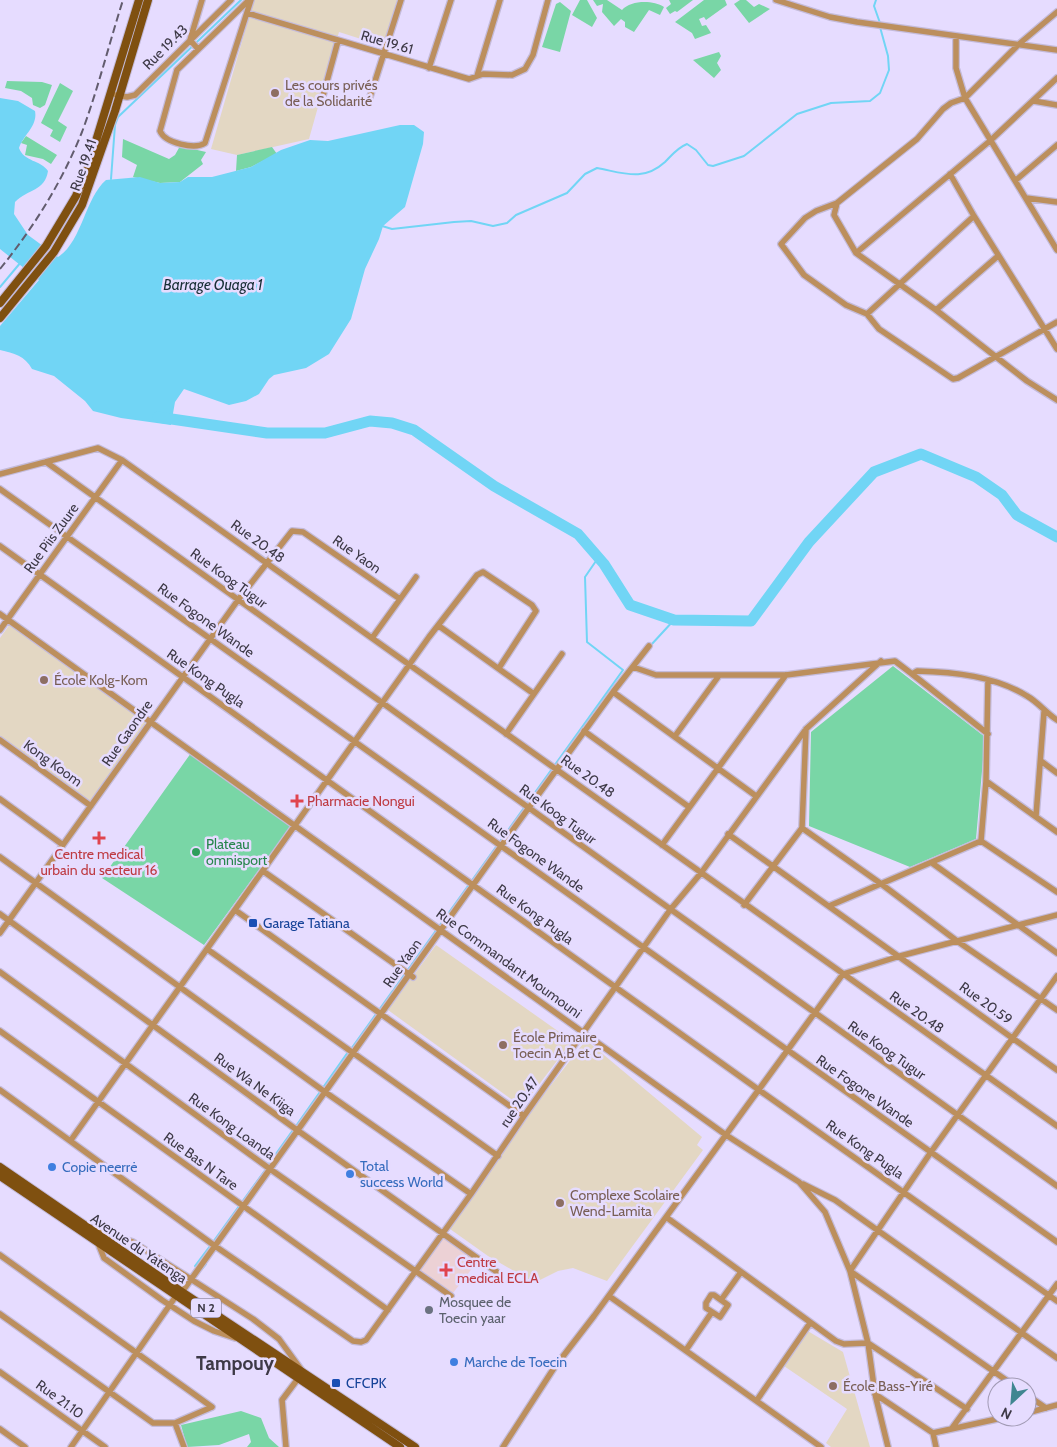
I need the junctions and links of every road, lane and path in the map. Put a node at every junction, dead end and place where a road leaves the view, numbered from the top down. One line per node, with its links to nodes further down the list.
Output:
1 (139, 0): 23 (main road, Rue 19.41)
2 (148, 0): 24 (main road, Rue 19.41)
3 (202, 0): 14 (street)
4 (232, 0): 14 (street, Rue 19.43)
5 (250, 0): 12 (street); 17 (street)
6 (401, 0): 19 (street)
7 (451, 0): 20 (street)
8 (500, 0): 21 (street)
9 (548, 0): 21 (street, Rue 19.61)
10 (776, 0): 13 (street)
11 (1057, 12): 16 (street)
12 (247, 13): 15 (street, Rue 19.61); 17 (street)
13 (956, 37): 16 (street); 25 (street)
14 (190, 40): 17 (street); 24 (street, Rue 19.43)
15 (338, 41): 19 (street, Rue 19.61); 27 (street)
16 (1019, 44): 18 (street); 25 (street)
17 (198, 49)
18 (1057, 50)
19 (385, 55): 20 (street, Rue 19.61); 28 (street)
20 (429, 68): 21 (street, Rue 19.61)
21 (477, 76)
22 (1057, 78): 26 (street)
23 (110, 93): 24 (street); 43 (main road, Rue 19.41)
24 (119, 96): 46 (main road, Rue 19.41)
25 (965, 98): 30 (street); 37 (street)
26 (1034, 101): 29 (street); 30 (street)
27 (321, 103)
28 (368, 103)
29 (1057, 105)
30 (991, 140): 33 (street); 34 (street)
31 (1057, 145): 32 (street)
32 (1054, 152): 34 (street)
33 (950, 174): 38 (street); 40 (street)
34 (1016, 180): 35 (street)
35 (1026, 198): 36 (street); 39 (street)
36 (1057, 202)
37 (837, 203): 40 (street); 45 (street)
38 (974, 216): 41 (street); 42 (street)
39 (1057, 250)
40 (856, 253): 42 (street)
41 (998, 256): 44 (street); 48 (street)
42 (898, 283): 44 (street); 45 (street)
43 (0, 303)
44 (936, 310): 50 (street)
45 (867, 314): 50 (street)
46 (0, 318)
47 (1057, 322): 48 (street)
48 (1045, 328): 49 (street); 50 (street)
49 (1057, 349)
50 (998, 357): 51 (street)
51 (1057, 400)
52 (122, 460): 53 (street, Rue 20.48); 56 (street, Rue Piis Zuure); 60 (street, Rue 20.48)
53 (46, 462): 54 (street); 56 (street, Rue Koog Tugur)
54 (0, 474)
55 (0, 490): 58 (street, Rue Fogone Wande)
56 (96, 496): 58 (street, Rue Piis Zuure); 64 (street, Rue Koog Tugur)
57 (299, 530): 60 (street, Rue Gaondre); 63 (street, Rue Yaon)
58 (68, 536): 61 (street, Rue Piis Zuure); 70 (street, Rue Fogone Wande)
59 (0, 546): 61 (street, Rue Kong Pugla)
60 (266, 562): 64 (street, Rue Gaondre); 69 (street, Rue 20.48)
61 (40, 575): 66 (street, Rue Piis Zuure); 79 (street, Rue Kong Pugla)
62 (416, 578): 63 (street)
63 (400, 599): 69 (street)
64 (238, 600): 70 (street, Rue Gaondre); 84 (street, Rue Koog Tugur)
65 (0, 614): 66 (street, Rue Commandant Moumouni)
66 (8, 619): 68 (street, Rue Piis Zuure); 87 (street, Rue Commandant Moumouni)
67 (439, 626): 74 (street); 76 (street); 76 (street)
68 (0, 630)
69 (372, 638): 74 (street, Rue 20.48)
70 (210, 639): 79 (street, Rue Gaondre); 94 (street, Rue Fogone Wande)
71 (649, 646): 75 (street, Rue Yaon)
72 (562, 654): 83 (street)
73 (881, 661): 77 (street); 78 (street); 88 (street, rue 20.47)
74 (410, 665): 84 (street); 90 (street, Rue 20.48)
75 (633, 667): 80 (street); 82 (street, Rue Yaon)
76 (499, 668): 83 (street)
77 (912, 674): 81 (street); 91 (street)
78 (786, 676): 80 (street); 97 (street)
79 (182, 677): 87 (street, Rue Gaondre); 99 (street, Rue Kong Pugla)
80 (718, 677): 92 (street)
81 (988, 680): 85 (street); 91 (street)
82 (613, 692): 89 (street, Rue Yaon); 92 (street)
83 (534, 694): 90 (street)
84 (383, 704): 94 (street); 105 (street, Rue Koog Tugur)
85 (1044, 712): 86 (street); 95 (street)
86 (1057, 720)
87 (150, 721): 103 (street, Rue Gaondre); 107 (street, Rue Commandant Moumouni)
88 (806, 728): 101 (street, rue 20.47); 108 (street)
89 (584, 731): 96 (street, Rue Yaon); 104 (street)
90 (506, 734): 96 (street, Rue 20.48)
91 (988, 734): 100 (street)
92 (674, 736): 97 (street)
93 (0, 740): 103 (street, Kong Koom)
94 (355, 741): 99 (street); 114 (street, Rue Fogone Wande)
95 (1040, 761): 98 (street); 106 (street)
96 (556, 769): 105 (street, Rue Yaon); 113 (street, Rue 20.48)
97 (720, 769): 101 (street); 104 (street)
98 (1057, 773)
99 (328, 780): 107 (street); 122 (street, Rue Kong Pugla)
100 (986, 781): 106 (street); 111 (street)
101 (756, 796): 110 (street, rue 20.47)
102 (0, 799): 112 (street)
103 (91, 806): 112 (street, Rue Gaondre)
104 (689, 807): 113 (street)
105 (528, 808): 114 (street, Rue Yaon); 127 (street, Rue Koog Tugur)
106 (1036, 816): 109 (street)
107 (296, 825): 118 (street); 132 (street, Rue Commandant Moumouni)
108 (802, 828): 117 (street); 121 (street)
109 (1057, 832)
110 (728, 834): 117 (street, Rue 20.59); 119 (street, rue 20.47)
111 (981, 841): 116 (street); 123 (street)
112 (63, 845): 120 (street, Rue Gaondre)
113 (662, 845): 119 (street, Rue 20.48)
114 (501, 846): 122 (street, Rue Yaon); 135 (street, Rue Fogone Wande)
115 (0, 857): 120 (street)
116 (932, 863): 121 (street); 131 (street)
117 (772, 866): 124 (street); 125 (street, Rue 20.59)
118 (264, 872): 126 (street); 141 (street)
119 (702, 873): 124 (street, Rue 20.48); 127 (street, rue 20.47)
120 (36, 883): 130 (street, Rue Gaondre); 143 (street)
121 (880, 883): 125 (street); 134 (street)
122 (474, 884): 132 (street, Rue Yaon); 144 (street, Rue Kong Pugla)
123 (1057, 892)
124 (744, 904): 140 (street, Rue 20.48)
125 (829, 906): 138 (street, Rue 20.59)
126 (235, 910): 136 (street); 148 (street)
127 (670, 910): 135 (street, rue 20.47); 147 (street, Rue Koog Tugur)
128 (0, 914): 130 (street, Rue Wa Ne Kiiga)
129 (1057, 915): 131 (street)
130 (9, 920): 133 (street, Rue Gaondre); 149 (street, Rue Wa Ne Kiiga)
131 (1017, 926): 134 (street); 137 (street)
132 (441, 929): 141 (street, Rue Yaon); 151 (street, Rue Commandant Moumouni)
133 (0, 933)
134 (957, 941): 138 (street); 145 (street)
135 (644, 948): 144 (street, rue 20.47); 153 (street, Rue Fogone Wande)
136 (207, 949): 143 (street); 154 (street)
137 (1057, 954)
138 (900, 956): 140 (street); 152 (street, Rue 20.59)
139 (0, 972): 155 (street, Rue Kong Loanda)
140 (843, 974): 147 (street); 157 (street, Rue 20.48)
141 (411, 976): 148 (street, Rue Yaon)
142 (1057, 976): 145 (street)
143 (180, 986): 149 (street); 160 (street)
144 (616, 987): 151 (street, rue 20.47); 159 (street, Rue Kong Pugla)
145 (1041, 999): 146 (street); 152 (street)
146 (1057, 1010)
147 (815, 1014): 153 (street); 162 (street, Rue Koog Tugur)
148 (380, 1015): 154 (street, Rue Yaon); 163 (street)
149 (152, 1025): 155 (street); 165 (street, Rue Wa Ne Kiiga)
150 (0, 1031): 161 (street, Rue Bas N Tare)
151 (584, 1032): 163 (street, rue 20.47); 166 (street, Rue Commandant Moumouni)
152 (1012, 1038): 156 (street, Rue 20.59); 157 (street)
153 (787, 1051): 159 (street); 168 (street, Rue Fogone Wande)
154 (353, 1053): 160 (street, Rue Yaon); 169 (street)
155 (125, 1063): 161 (street); 171 (street, Rue Kong Loanda)
156 (1057, 1070)
157 (986, 1075): 162 (street); 164 (street, Rue 20.48)
158 (0, 1090): 167 (street)
159 (759, 1090): 166 (street); 175 (street, Rue Kong Pugla)
160 (325, 1092): 165 (street, Rue Yaon); 176 (street)
161 (97, 1101): 167 (street); 177 (street, Rue Bas N Tare)
162 (957, 1115): 168 (street); 174 (street, Rue Koog Tugur)
163 (524, 1116): 169 (street, rue 20.47)
164 (1057, 1126)
165 (297, 1130): 171 (street, Rue Yaon); 181 (street, Rue Wa Ne Kiiga)
166 (726, 1135): 173 (street, Rue Commandant Moumouni); 178 (street)
167 (71, 1140): 184 (street)
168 (931, 1152): 175 (street); 182 (street, Rue Fogone Wande)
169 (498, 1156): 176 (street, rue 20.47)
170 (0, 1167): 179 (main road, Avenue du Yatenga / N 2)
171 (270, 1169): 177 (street, Rue Yaon); 186 (street, Rue Kong Loanda)
172 (0, 1176): 183 (main road, Avenue du Yatenga / N 2)
173 (799, 1182): 180 (street); 187 (street, Rue Commandant Moumouni)
174 (1057, 1186)
175 (904, 1191): 180 (street); 193 (street, Rue Kong Pugla)
176 (471, 1194): 181 (street, rue 20.47)
177 (243, 1207): 184 (street, Rue Yaon); 199 (street, Rue Bas N Tare)
178 (666, 1217): 189 (street); 195 (street)
179 (89, 1229): 190 (street); 192 (main road, Avenue du Yatenga / N 2)
180 (877, 1230): 187 (street); 203 (street)
181 (444, 1232): 186 (street, rue 20.47); 188 (street, Rue Wa Ne Kiiga)
182 (1057, 1242)
183 (98, 1243): 192 (main road, Avenue du Yatenga / N 2); 198 (street)
184 (215, 1246): 190 (street, Rue Yaon); 199 (street, rue 20.47)
185 (0, 1255): 207 (street)
186 (416, 1271): 194 (street, Rue Kong Loanda); 199 (street, rue 20.47)
187 (850, 1271): 205 (street, Rue Commandant Moumouni); 210 (street)
188 (497, 1272)
189 (740, 1272): 196 (street); 202 (street)
190 (191, 1280): 192 (street, Rue Yaon); 211 (street)
191 (1057, 1284): 193 (street)
192 (179, 1294): 198 (street, Rue Yaon); 204 (main road, Avenue du Yatenga / N 2); 211 (main road, Avenue du Yatenga / N 2)
193 (1049, 1295): 197 (street, Rue Kong Pugla); 203 (street)
194 (452, 1296)
195 (608, 1296): 206 (street); 234 (street)
196 (721, 1300): 200 (street); 200 (street)
197 (1057, 1301)
198 (170, 1305): 204 (street); 207 (street, Rue Yaon)
199 (388, 1310)
200 (712, 1312): 206 (street)
201 (0, 1314): 213 (street)
202 (810, 1323): 205 (street); 215 (street)
203 (1022, 1333): 208 (street); 210 (street)
204 (242, 1340): 211 (main road, Avenue du Yatenga / N 2)
205 (868, 1343): 214 (street, Rue Commandant Moumouni); 219 (street)
206 (686, 1350): 215 (street)
207 (137, 1354): 213 (street, Rue Yaon); 222 (street)
208 (1057, 1358)
209 (0, 1372): 225 (street, Rue 21.10)
210 (994, 1372): 212 (street); 219 (street)
211 (301, 1375): 231 (street); 232 (main road, Avenue du Yatenga / N 2); 233 (main road, Avenue du Yatenga / N 2)
212 (1001, 1377)
213 (110, 1391): 222 (street); 225 (street, Rue Yaon)
214 (875, 1394): 226 (street); 236 (street, Rue Commandant Moumouni)
215 (757, 1400): 235 (street)
216 (1037, 1402): 218 (street)
217 (1057, 1405): 218 (street)
218 (1046, 1408): 220 (street)
219 (967, 1409): 223 (street)
220 (1037, 1410)
221 (987, 1421): 223 (street)
222 (175, 1423): 230 (street)
223 (952, 1428): 226 (street)
224 (0, 1429): 227 (street)
225 (83, 1431): 228 (street, Rue Yaon); 229 (street, Rue 21.10)
226 (933, 1433): 237 (street)
227 (25, 1447)
228 (71, 1447)
229 (105, 1447)
230 (184, 1447)
231 (286, 1447)
232 (400, 1447)
233 (415, 1447)
234 (503, 1447)
235 (821, 1447)
236 (888, 1447)
237 (936, 1447)

